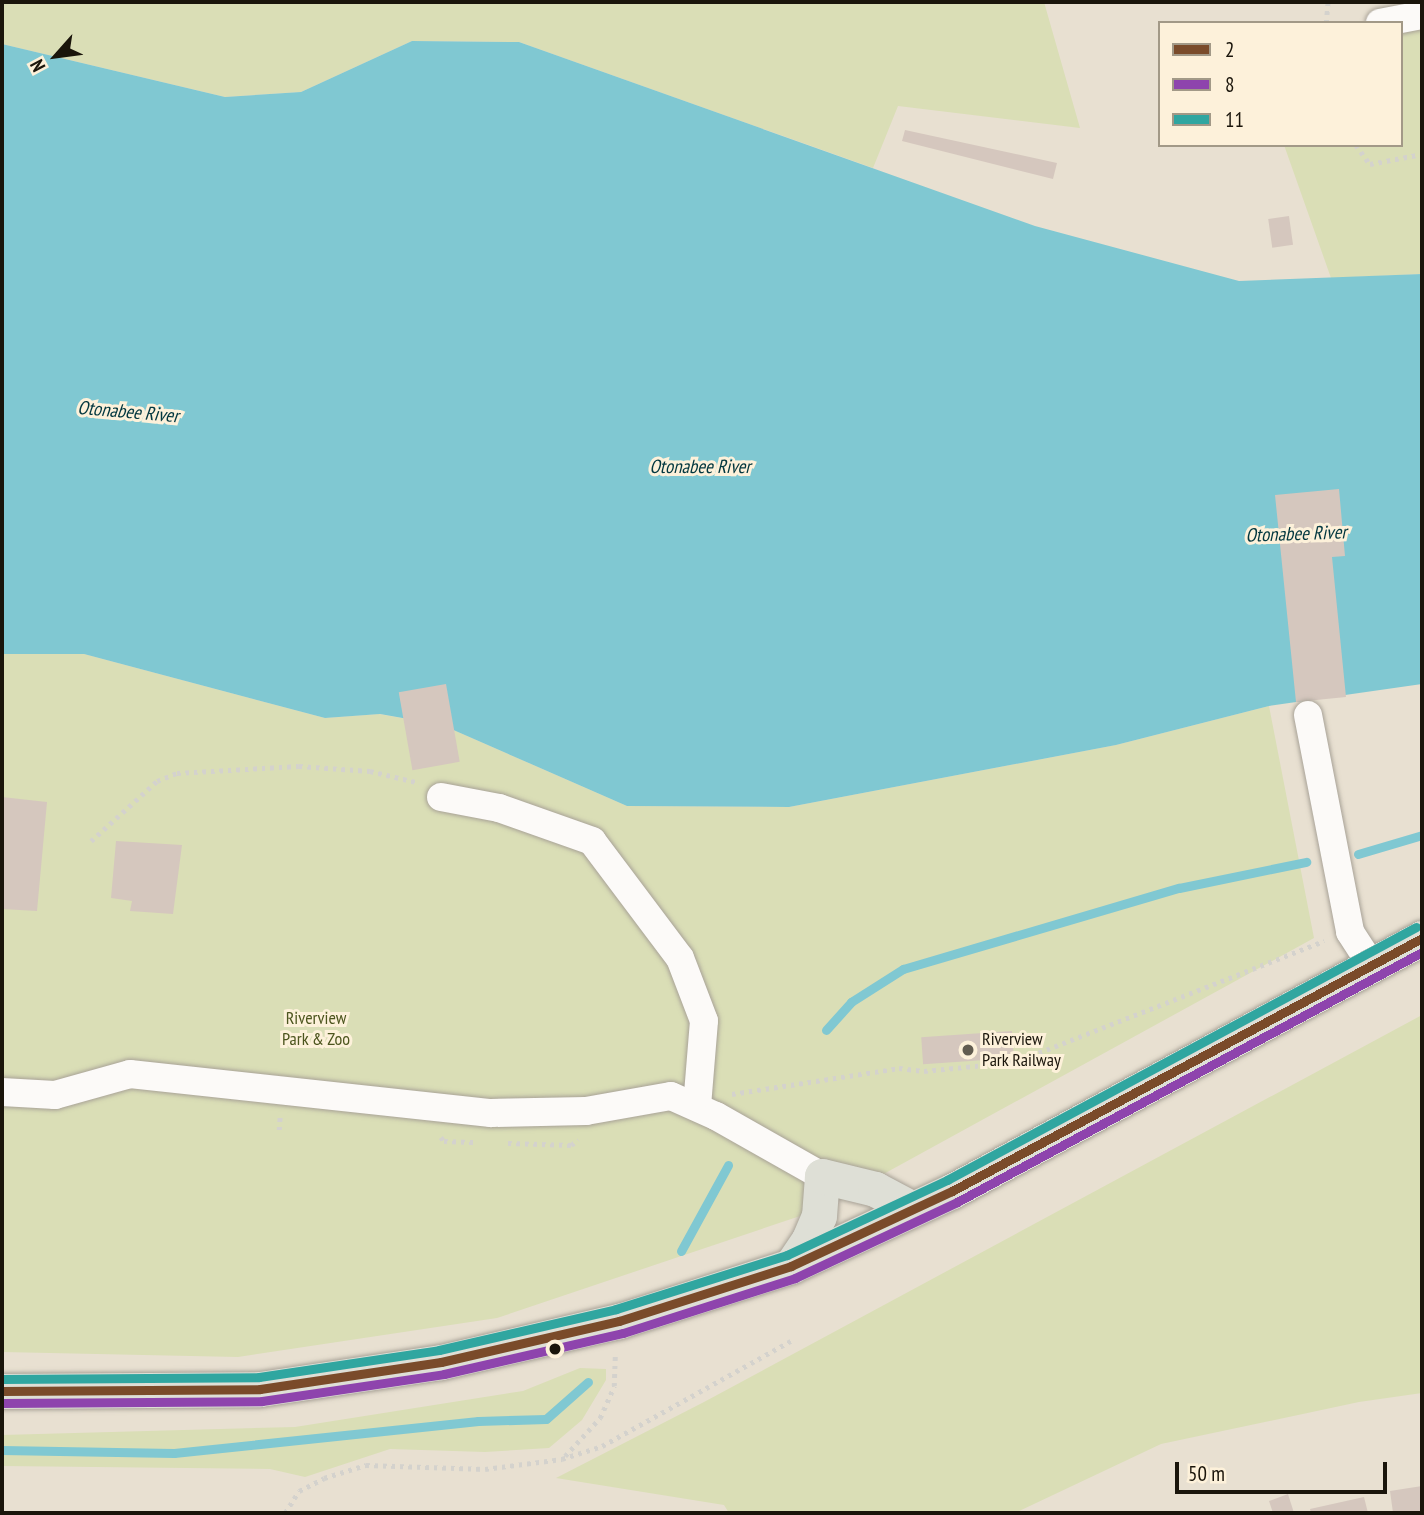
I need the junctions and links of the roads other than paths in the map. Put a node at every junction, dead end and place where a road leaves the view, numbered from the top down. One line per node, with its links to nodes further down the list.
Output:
1 (1422, 15): 2 (lane)
2 (1390, 21)
3 (1308, 715): 6 (lane)
4 (441, 797): 8 (lane)
5 (1422, 938): 6 (main road)
6 (1371, 964): 10 (main road)
7 (2, 1092): 8 (lane)
8 (697, 1104): 9 (lane)
9 (821, 1175): 10 (main road); 11 (main road)
10 (911, 1208): 11 (main road)
11 (790, 1266): 12 (main road)
12 (2, 1391)

